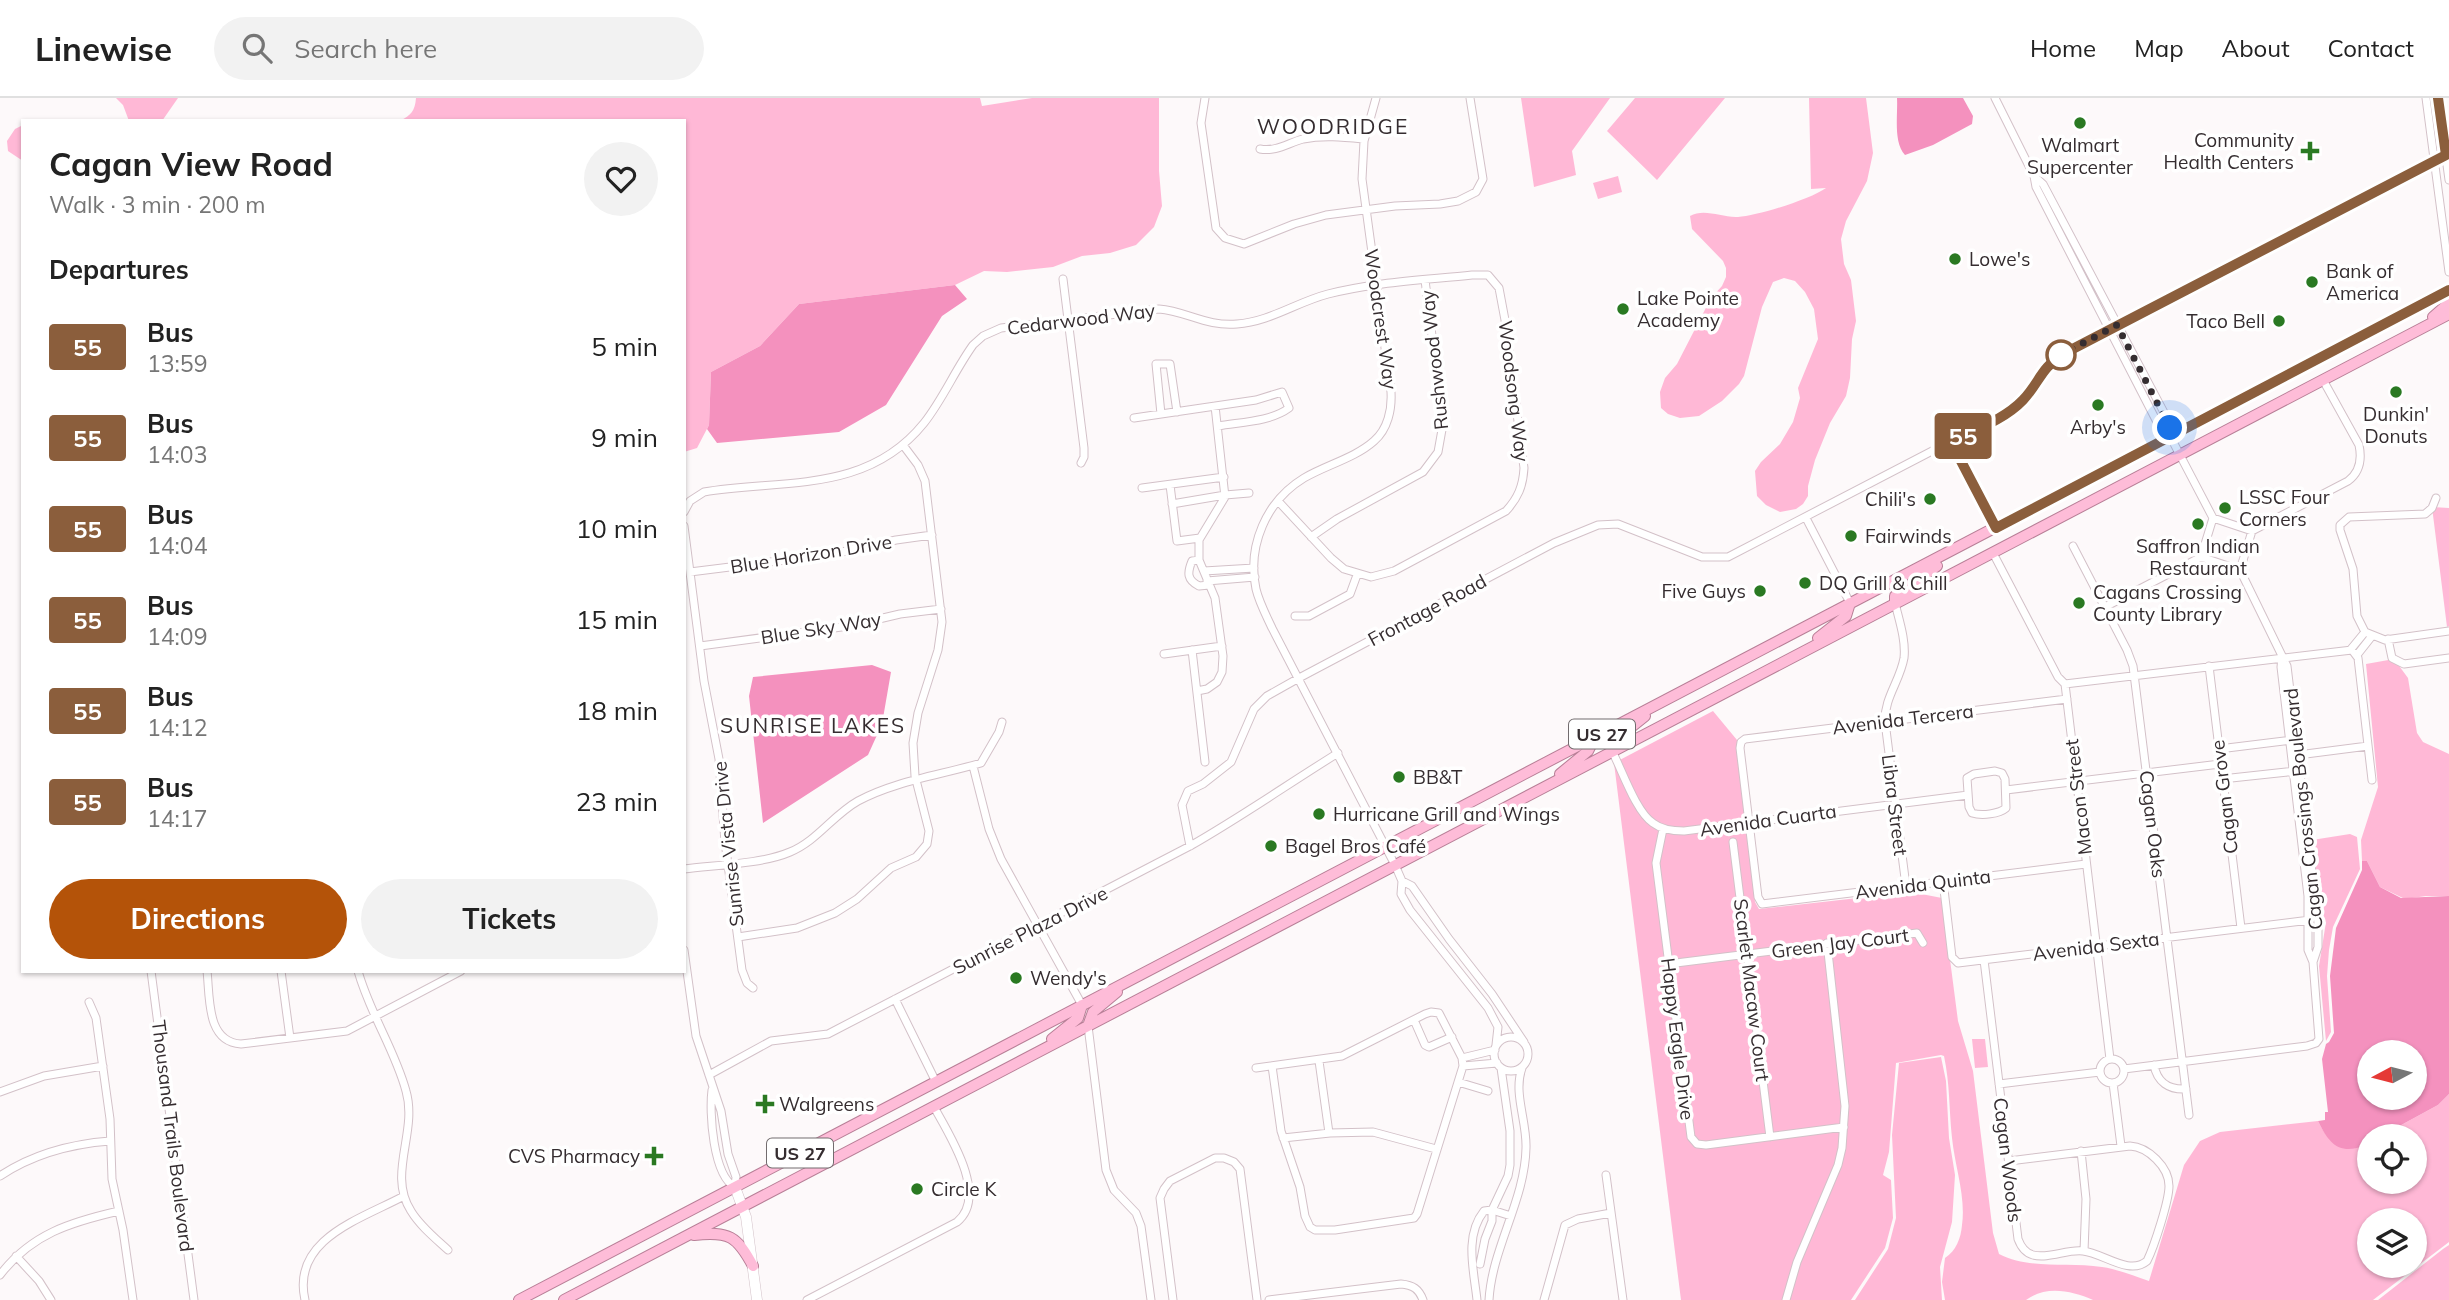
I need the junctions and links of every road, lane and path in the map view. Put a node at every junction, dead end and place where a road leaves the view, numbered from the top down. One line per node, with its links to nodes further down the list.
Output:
1 (1205, 98): 13 (street)
2 (1376, 98): 7 (street, Woodcrest Way)
3 (1470, 98): 13 (street)
4 (1995, 98): 11 (street)
5 (2426, 98): 10 (street)
6 (2438, 98): 9 (street)
7 (1364, 139): 8 (street); 13 (street, Woodcrest Way)
8 (1260, 149)
9 (2446, 155): 10 (street, Frontage Road); 12 (street)
10 (2434, 160): 14 (street); 22 (street, Frontage Road)
11 (2035, 176): 22 (street); 23 (street)
12 (2449, 180)
13 (1365, 209): 17 (street, Woodcrest Way)
14 (2449, 272)
15 (1063, 279): 21 (street)
16 (1425, 280): 17 (street, Woodsong Way); 51 (street, Rushwood Way); 62 (street, Woodsong Way)
17 (1377, 286): 21 (street, Cedarwood Way); 42 (street, Woodcrest Way)
18 (2449, 290): 31 (highway, US 27)
19 (2449, 303): 24 (highway)
20 (2449, 314): 24 (highway, US 27)
21 (1068, 319): 33 (street, Cedarwood Way); 35 (street)
22 (2117, 325): 23 (street, Frontage Road); 31 (street)
23 (2109, 330): 31 (street); 32 (street, Frontage Road)
24 (2414, 332): 25 (highway, US 27)
25 (2323, 380): 34 (highway, US 27); 49 (street)
26 (1215, 406): 27 (street); 30 (street); 30 (street)
27 (1177, 412): 28 (street); 28 (street)
28 (1161, 414): 29 (street)
29 (1134, 418)
30 (1218, 426): 36 (street)
31 (2170, 436): 34 (street); 45 (highway, US 27)
32 (1951, 442): 46 (street, Frontage Road); 48 (street)
33 (903, 445): 44 (street, Cedarwood Way); 50 (street)
34 (2179, 455): 47 (street); 55 (highway, US 27)
35 (1081, 463)
36 (1224, 477): 37 (street); 40 (street)
37 (1170, 485): 38 (street); 43 (street)
38 (1142, 488)
39 (1249, 493): 40 (street)
40 (1225, 495): 43 (street); 52 (street)
41 (2436, 498): 71 (street)
42 (1278, 501): 51 (street); 58 (street, Woodcrest Way)
43 (1172, 504): 52 (street)
44 (686, 508)
45 (2028, 511): 48 (highway, US 27); 66 (highway)
46 (1806, 518): 65 (street); 83 (street, Frontage Road)
47 (2213, 519): 49 (street); 56 (street)
48 (1996, 528): 65 (highway, US 27)
49 (2252, 531): 60 (street)
50 (932, 535): 61 (street, Blue Horizon Drive); 68 (street)
51 (1311, 537): 62 (street)
52 (1200, 538): 57 (street)
53 (686, 541): 61 (street)
54 (2073, 546): 67 (street, Cagan Oaks)
55 (1993, 553): 66 (highway, US 27); 84 (street, Macon Street)
56 (2202, 557): 60 (street); 67 (street)
57 (1199, 560): 59 (street); 64 (street)
58 (1254, 568): 59 (street); 63 (street, Woodcrest Way)
59 (1204, 570): 64 (street)
60 (2240, 570): 79 (street, Cagan Crossings Boulevard)
61 (690, 572): 73 (street, Sunrise Vista Drive)
62 (1357, 575): 69 (street)
63 (1255, 578): 64 (street); 83 (street, Woodcrest Way)
64 (1208, 583): 74 (street)
65 (1850, 603): 78 (highway); 86 (highway, US 27)
66 (1895, 603): 78 (highway, US 27); 89 (street, Libra Street)
67 (2105, 607): 82 (street, Cagan Oaks)
68 (941, 609): 73 (street, Blue Sky Way); 104 (street)
69 (1295, 616)
70 (2449, 631): 72 (street)
71 (2369, 634): 72 (street); 76 (street)
72 (2388, 639): 80 (street)
73 (700, 646): 115 (street, Sunrise Vista Drive)
74 (1222, 646): 75 (street); 85 (street)
75 (1192, 650): 77 (street); 85 (street)
76 (2354, 652): 79 (street); 92 (street)
77 (1164, 654)
78 (1794, 657): 94 (highway, US 27)
79 (2282, 657): 81 (street); 91 (street, Cagan Crossings Boulevard)
80 (2449, 658)
81 (2208, 666): 82 (street); 93 (street, Cagan Grove)
82 (2134, 676): 84 (street); 101 (street, Cagan Oaks)
83 (1299, 678): 95 (street, Woodcrest Way); 113 (street, Frontage Road)
84 (2065, 684): 87 (street, Macon Street)
85 (1197, 691): 97 (street)
86 (1667, 699): 90 (highway, US 27); 94 (highway)
87 (2067, 699): 89 (street, Avenida Tercera); 105 (street, Macon Street)
88 (1002, 722): 99 (street)
89 (1885, 722): 109 (street, Libra Street); 110 (street, Avenida Tercera)
90 (1595, 737): 106 (highway); 114 (highway, US 27)
91 (2293, 739): 93 (street); 96 (street, Cagan Crossings Boulevard); 100 (street, Cagan Crossings Boulevard)
92 (2368, 746): 96 (street); 103 (street)
93 (2218, 749): 98 (street, Cagan Grove)
94 (1612, 751): 106 (highway, US 27); 111 (street)
95 (1338, 753): 113 (street, Sunrise Plaza Drive); 114 (street, Woodcrest Way)
96 (2298, 755): 100 (street, Cagan Crossings Boulevard)
97 (1205, 762)
98 (2220, 764): 101 (street); 102 (street, Cagan Grove)
99 (973, 766): 104 (street); 124 (street)
100 (2297, 771): 102 (street); 122 (street, Cagan Crossings Boulevard); 123 (street, Cagan Crossings Boulevard)
101 (2146, 773): 105 (street); 127 (street, Cagan Oaks)
102 (2222, 779): 125 (street, Cagan Grove)
103 (2372, 780)
104 (916, 781): 115 (street); 126 (street)
105 (2076, 782): 107 (street); 116 (street, Macon Street)
106 (1541, 789): 117 (highway, US 27)
107 (2006, 790): 108 (street); 108 (street)
108 (1968, 795): 109 (street, Avenida Cuarta)
109 (1895, 804): 110 (street, Avenida Cuarta); 121 (street, Libra Street)
110 (1749, 822): 111 (street, Avenida Cuarta); 121 (street, Avenida Quinta)
111 (1663, 829): 136 (street, Happy Eagle Drive)
112 (1733, 842): 131 (street, Scarlet Macaw Court)
113 (1190, 846): 124 (street, Sunrise Plaza Drive)
114 (1386, 847): 117 (street, Woodcrest Way); 143 (highway, US 27)
115 (728, 863): 118 (street); 126 (street, Sunrise Vista Drive)
116 (2086, 864): 120 (street, Avenida Quinta); 130 (street, Macon Street)
117 (1395, 865): 119 (street, Woodcrest Way); 150 (highway, US 27)
118 (686, 869)
119 (1402, 881): 132 (street); 137 (street)
120 (1943, 881): 121 (street, Avenida Quinta); 133 (street, Avenida Sexta)
121 (1906, 886)
122 (2318, 919): 123 (street, Avenida Sexta); 134 (street, Cagan Crossings Boulevard)
123 (2308, 921): 125 (street, Avenida Sexta); 134 (street, Cagan Crossings Boulevard)
124 (1039, 926): 145 (street, Sunrise Plaza Drive); 147 (street)
125 (2241, 929): 127 (street, Avenida Sexta)
126 (738, 937): 144 (street, Sunrise Vista Drive)
127 (2167, 937): 130 (street, Avenida Sexta); 159 (street, Cagan Oaks)
128 (1827, 943): 129 (street, Green Jay Court); 131 (street, Green Jay Court); 178 (street)
129 (1923, 943)
130 (2096, 947): 133 (street, Avenida Sexta); 156 (street, Macon Street)
131 (1747, 954): 136 (street, Green Jay Court); 180 (street, Scarlet Macaw Court)
132 (1466, 960): 137 (street); 153 (street)
133 (1984, 960): 172 (street, Cagan Woods)
134 (2312, 962): 159 (street, Cagan Crossings Boulevard)
135 (686, 964): 168 (street)
136 (1668, 964): 180 (street, Happy Eagle Drive)
137 (1456, 967): 154 (street)
138 (151, 973): 207 (street, Thousand Trails Boulevard)
139 (206, 973): 152 (street)
140 (281, 973): 152 (street)
141 (359, 973): 148 (street)
142 (455, 973): 148 (street)
143 (1136, 977): 147 (highway, US 27); 150 (highway)
144 (753, 988)
145 (895, 999): 168 (street, Sunrise Plaza Drive); 169 (street)
146 (89, 1003): 161 (street)
147 (1082, 1005): 155 (highway); 169 (highway, US 27)
148 (374, 1017): 152 (street); 190 (street)
149 (1414, 1020): 151 (street); 151 (street); 157 (street)
150 (1088, 1026): 155 (highway, US 27); 213 (street)
151 (1452, 1037): 158 (street)
152 (290, 1038)
153 (1524, 1042): 154 (street); 165 (street)
154 (1496, 1047): 158 (street); 163 (street)
155 (1035, 1054): 176 (highway, US 27)
156 (2110, 1059): 166 (street); 167 (street)
157 (1319, 1061): 162 (street); 179 (street)
158 (1462, 1062): 163 (street); 170 (street)
159 (2182, 1062): 160 (street, Cagan Crossings Boulevard); 173 (street, Cagan Oaks)
160 (2154, 1065): 166 (street, Cagan Crossings Boulevard); 173 (street)
161 (103, 1066): 175 (street); 182 (street)
162 (1272, 1066): 164 (street); 181 (street)
163 (1499, 1066): 165 (street); 192 (street)
164 (1256, 1068)
165 (1522, 1068): 195 (street)
166 (2124, 1069): 171 (street)
167 (2100, 1072): 171 (street); 172 (street)
168 (709, 1075): 189 (street)
169 (936, 1082): 189 (highway, US 27)
170 (1458, 1082): 174 (street); 184 (street)
171 (2113, 1083): 183 (street)
172 (1999, 1084): 186 (street, Cagan Woods)
173 (2186, 1089): 177 (street, Cagan Oaks)
174 (1488, 1091)
175 (0, 1092)
176 (934, 1107): 191 (highway, US 27); 212 (street)
177 (2189, 1115)
178 (1844, 1128): 180 (street, Happy Eagle Drive); 222 (street)
179 (1329, 1133): 181 (street); 184 (street)
180 (1770, 1137)
181 (1283, 1138): 184 (street)
182 (110, 1141): 188 (street); 193 (street)
183 (2121, 1146): 185 (street); 198 (street, Cagan Woods)
184 (1436, 1149)
185 (2081, 1152): 186 (street); 198 (street)
186 (2008, 1161): 198 (street, Cagan Woods)
187 (1606, 1175): 194 (street)
188 (0, 1176)
189 (735, 1187): 191 (main road); 209 (highway, US 27)
190 (404, 1196): 197 (street); 208 (street)
191 (743, 1206): 196 (highway, US 27); 201 (main road)
192 (1492, 1210): 195 (street); 200 (street); 200 (street)
193 (119, 1211): 199 (street); 206 (street)
194 (1611, 1213): 220 (street); 221 (street)
195 (1511, 1216): 202 (street)
196 (685, 1237): 201 (highway); 210 (highway, US 27)
197 (448, 1250)
198 (2084, 1251)
199 (16, 1256): 203 (street); 205 (street)
200 (1476, 1263): 202 (street); 218 (street)
201 (753, 1266): 211 (main road)
202 (1496, 1266): 219 (street)
203 (0, 1275)
204 (1339, 1296): 216 (street); 217 (street)
205 (51, 1300)
206 (133, 1300)
207 (194, 1300)
208 (305, 1300)
209 (519, 1300)
210 (564, 1300)
211 (757, 1300)
212 (807, 1300)
213 (1151, 1300)
214 (1174, 1300): 215 (street)
215 (1258, 1300)
216 (1269, 1300)
217 (1423, 1300)
218 (1477, 1300)
219 (1489, 1300)
220 (1544, 1300)
221 (1623, 1300)
222 (1786, 1300)

